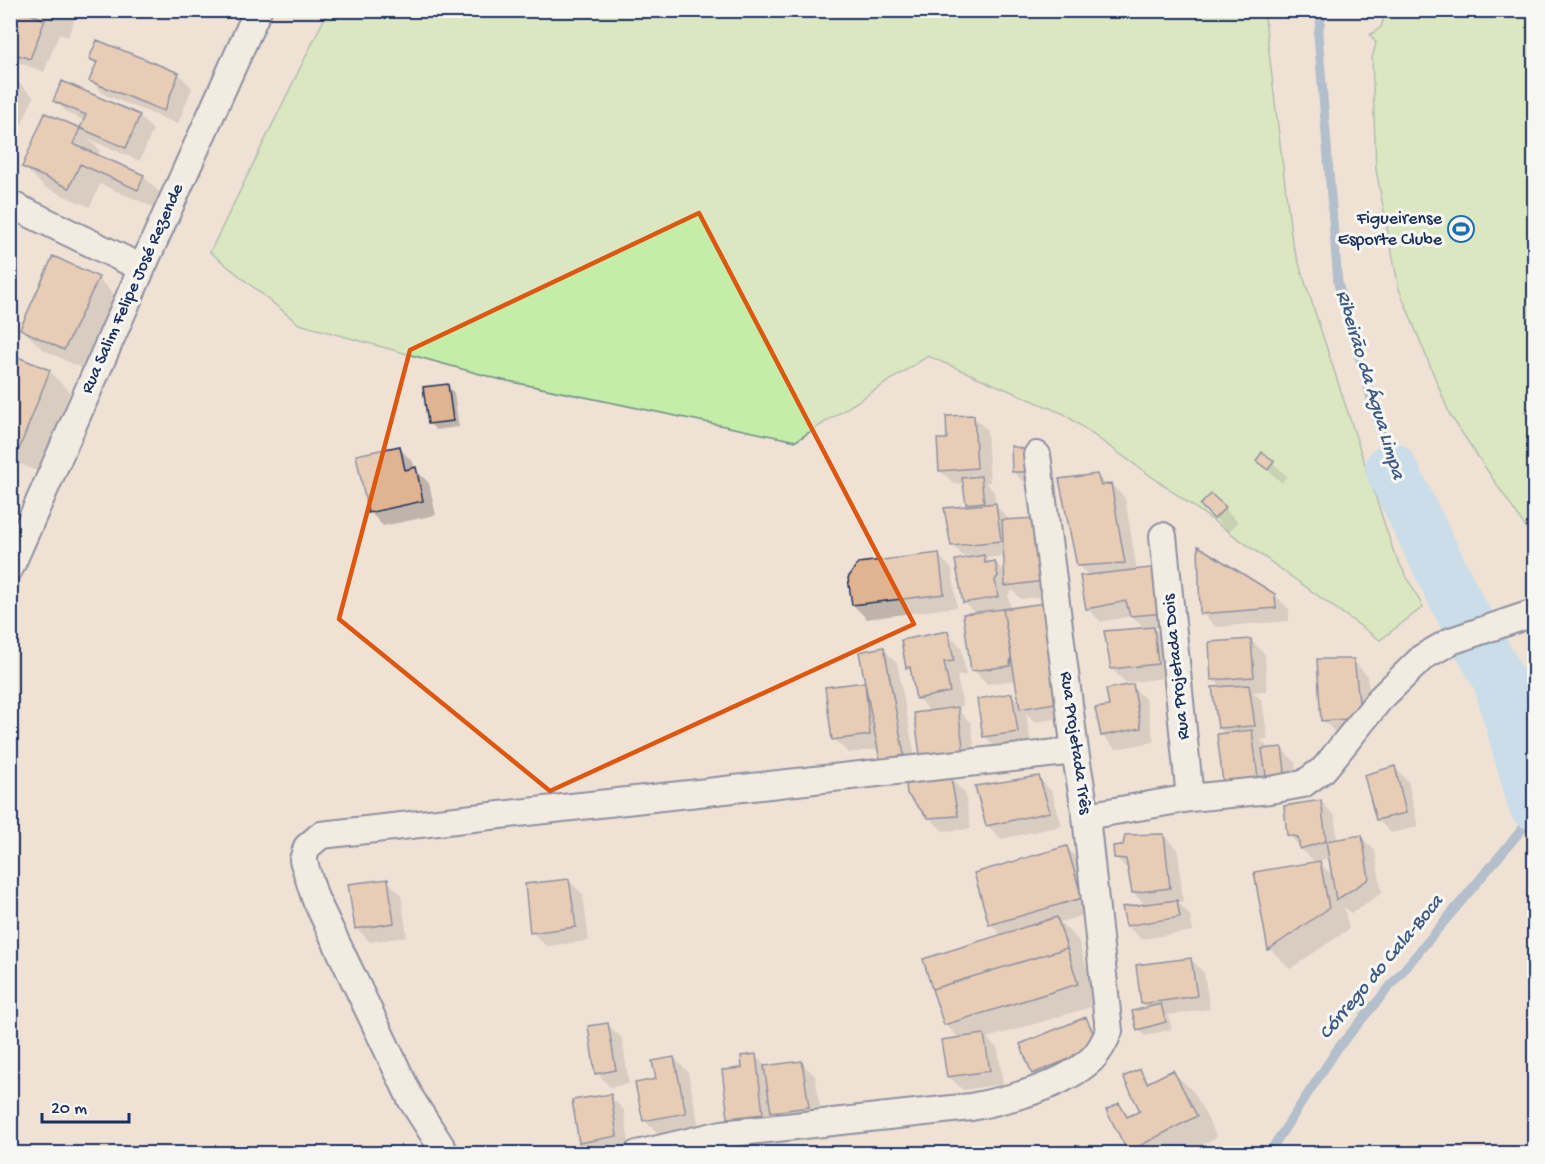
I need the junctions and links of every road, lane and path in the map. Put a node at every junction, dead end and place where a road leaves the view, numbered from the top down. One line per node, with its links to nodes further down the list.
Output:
1 (258, 10): 3 (street, Rua Salim Felipe José Rezende)
2 (10, 204): 3 (street)
3 (142, 268): 6 (street, Rua Salim Felipe José Rezende)
4 (1037, 455): 8 (street, Rua Projetada Três)
5 (1163, 536): 9 (street, Rua Projetada Dois)
6 (10, 568)
7 (1527, 615): 9 (street)
8 (1076, 751): 10 (street, Rua Projetada Três); 11 (street)
9 (1190, 798): 10 (street)
10 (1086, 816): 12 (street, Rua Projetada Três)
11 (446, 1154)
12 (637, 1154)

